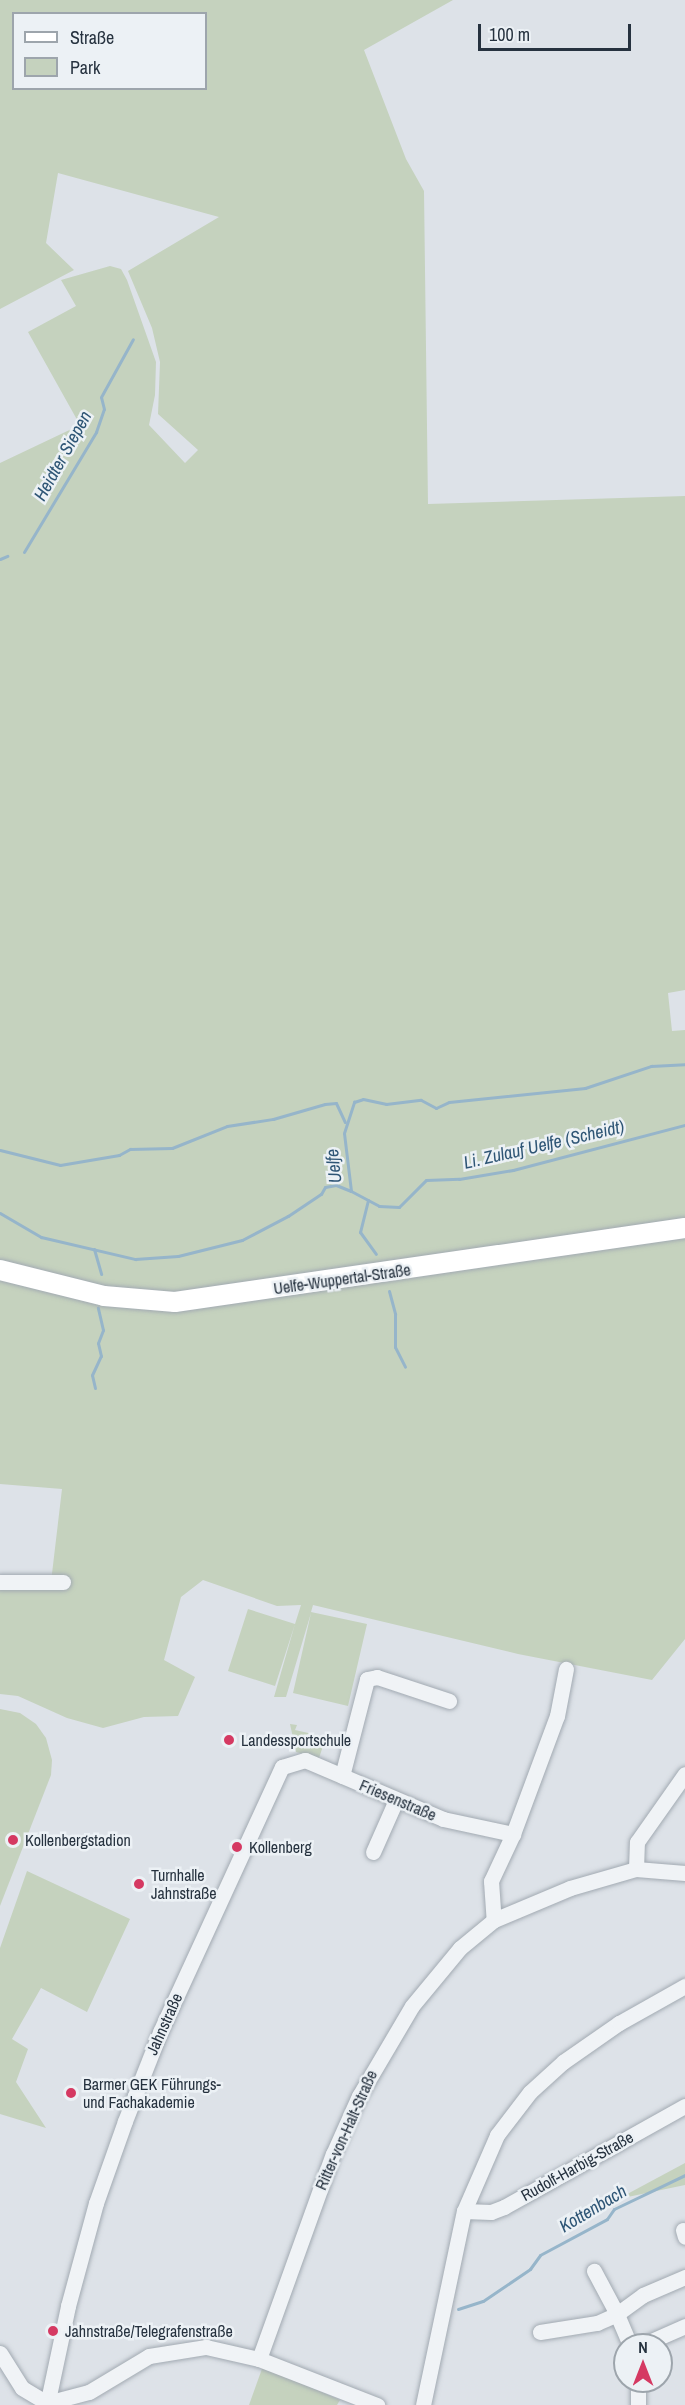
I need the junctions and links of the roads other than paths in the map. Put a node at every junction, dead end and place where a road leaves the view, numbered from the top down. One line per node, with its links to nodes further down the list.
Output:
1 (685, 1228): 2 (main road, Uelfe-Wuppertal-Straße)
2 (0, 1270)
3 (0, 1582): 4 (street)
4 (63, 1582)
5 (566, 1669): 11 (street)
6 (449, 1701): 9 (street)
7 (286, 1763): 9 (street, Friesenstraße); 28 (street, Jahnstraße)
8 (685, 1774): 13 (street)
9 (342, 1776): 10 (street, Friesenstraße)
10 (396, 1800): 11 (street, Friesenstraße); 12 (street)
11 (513, 1834): 15 (street)
12 (373, 1852)
13 (636, 1869): 14 (street, Ritter-von-Halt-Straße); 15 (street, Ritter-von-Halt-Straße)
14 (685, 1873)
15 (494, 1920): 27 (street, Ritter-von-Halt-Straße)
16 (685, 1986): 18 (street)
17 (685, 2106): 18 (street, Rudolf-Harbig-Straße)
18 (464, 2211): 30 (street)
19 (594, 2271): 21 (street)
20 (685, 2277): 21 (street)
21 (617, 2314): 23 (street); 24 (street)
22 (685, 2326): 25 (street)
23 (540, 2332)
24 (625, 2333)
25 (669, 2333)
26 (0, 2353): 28 (street)
27 (259, 2359): 28 (street); 29 (street)
28 (47, 2404)
29 (377, 2405)
30 (423, 2405)

